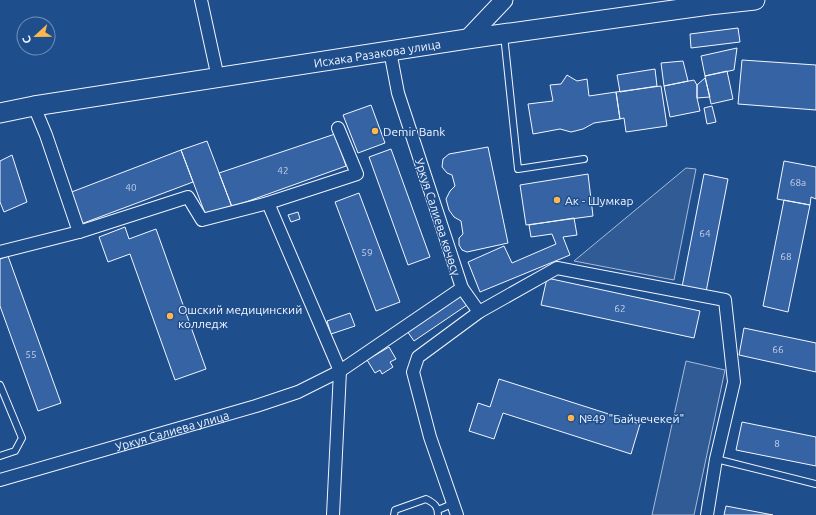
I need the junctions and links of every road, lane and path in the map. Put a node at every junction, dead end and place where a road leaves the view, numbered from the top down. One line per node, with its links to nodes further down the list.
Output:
1 (202, 0): 7 (street)
2 (504, 0): 5 (main road)
3 (755, 0): 4 (main road, Исхака Разакова улица)
4 (504, 34): 5 (main road, Исхака Разакова улица); 11 (lane)
5 (467, 39): 6 (main road, Исхака Разакова улица)
6 (390, 52): 7 (main road, Исхака Разакова улица); 15 (street, Уркуя Салиева көчөсү)
7 (218, 78): 8 (main road, Исхака Разакова улица)
8 (34, 106): 9 (main road, Исхака Разакова улица); 13 (street)
9 (0, 113)
10 (338, 128): 12 (street)
11 (584, 159)
12 (268, 203): 13 (street); 17 (street)
13 (79, 232): 14 (street)
14 (0, 252)
15 (462, 288): 16 (street); 17 (street, Уркуя Салиева көчөсү)
16 (479, 312): 20 (street); 23 (street)
17 (340, 371): 21 (street, Уркуя Салиева улица); 25 (street)
18 (0, 385): 19 (lane)
19 (0, 456)
20 (716, 460): 22 (lane); 27 (street)
21 (0, 480)
22 (816, 484)
23 (455, 510): 24 (lane)
24 (438, 512): 26 (lane)
25 (333, 515)
26 (394, 515)
27 (707, 515)

